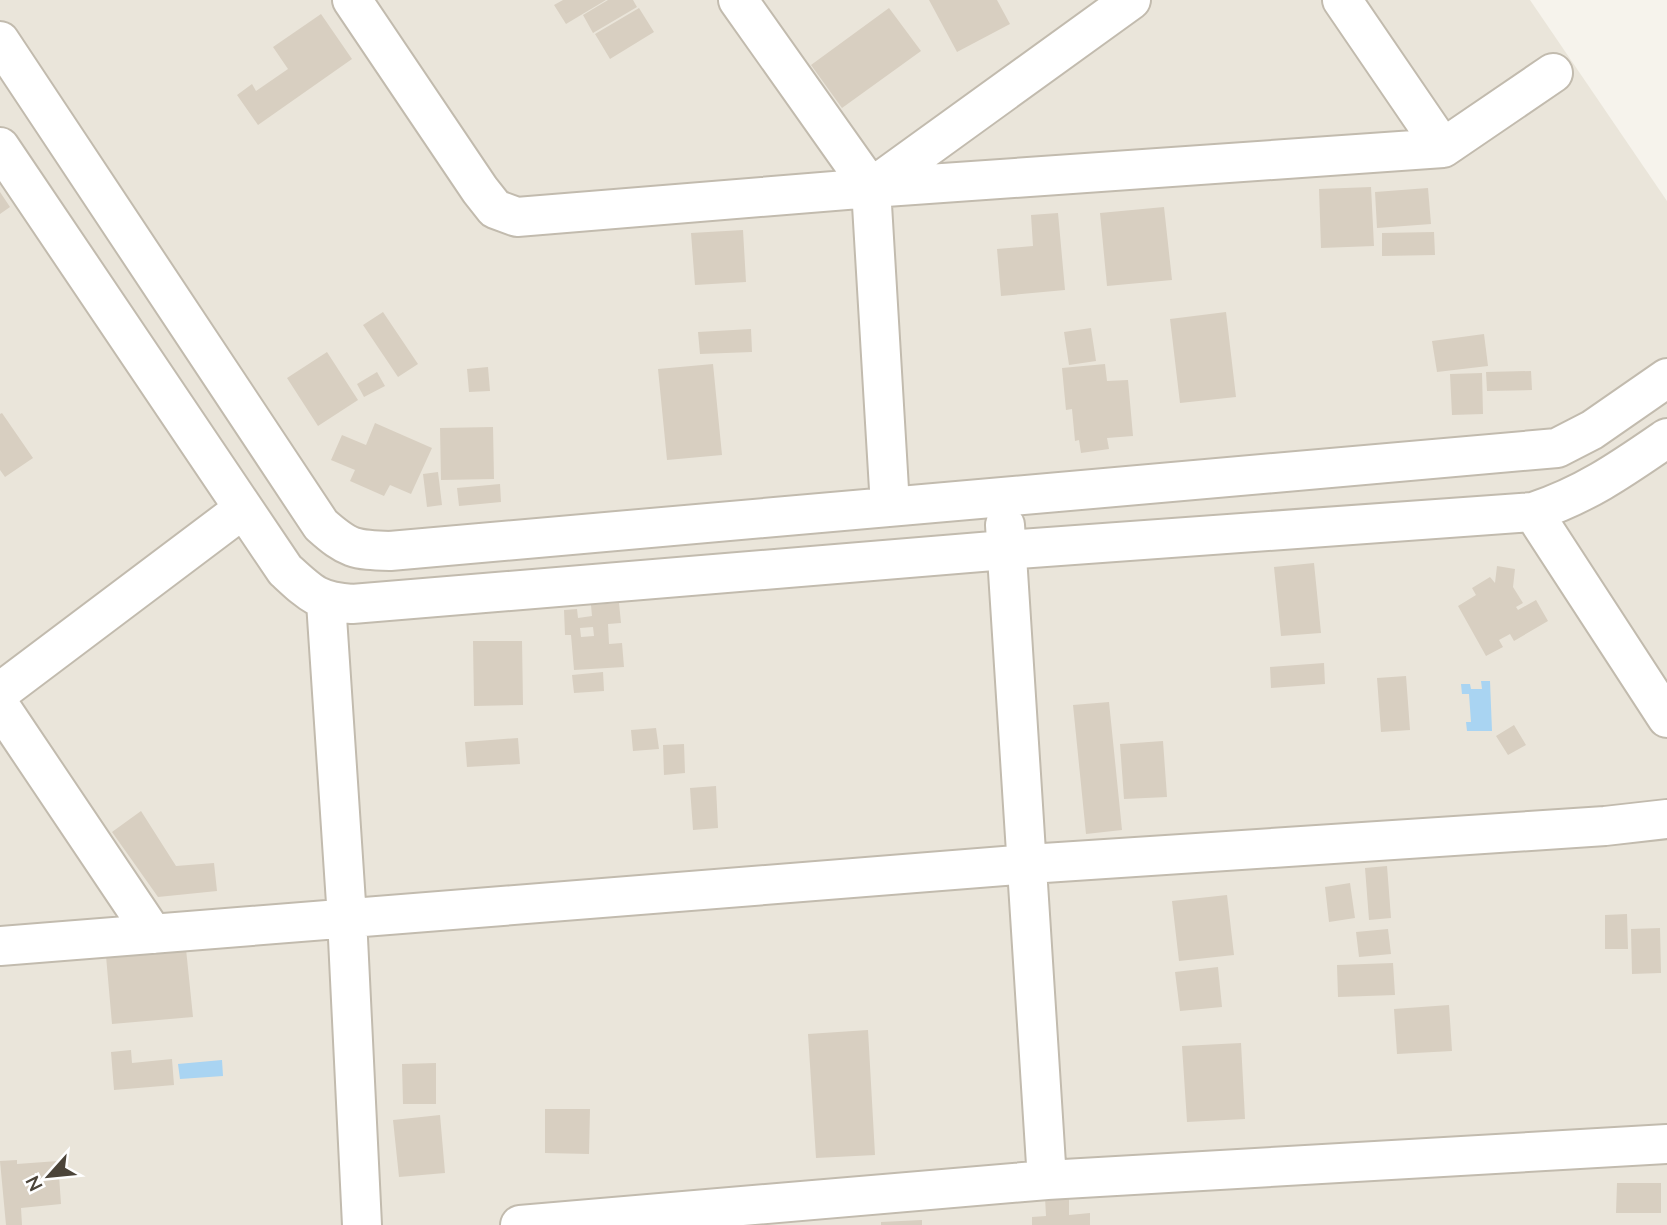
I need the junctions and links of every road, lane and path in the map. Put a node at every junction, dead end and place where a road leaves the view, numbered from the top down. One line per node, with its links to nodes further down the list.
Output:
1 (352, 0): 9 (street)
2 (737, 0): 9 (street)
3 (1131, 0): 9 (street)
4 (1342, 0): 8 (street)
5 (0, 41): 16 (street)
6 (1553, 73): 8 (street)
7 (0, 147): 14 (street)
8 (1443, 148): 9 (street)
9 (871, 188): 13 (street)
10 (1667, 378): 12 (street)
11 (1667, 438): 15 (street)
12 (1005, 497): 13 (street); 17 (street)
13 (890, 506): 16 (street)
14 (243, 509): 18 (street); 20 (street)
15 (1533, 512): 17 (street); 22 (street)
16 (346, 542): 18 (street); 19 (street)
17 (1005, 550): 19 (street); 24 (street)
18 (292, 576): 19 (street)
19 (339, 603): 25 (street)
20 (0, 692)
21 (0, 706): 26 (street)
22 (1667, 718)
23 (1667, 818): 24 (street)
24 (1029, 864): 25 (street); 29 (street)
25 (348, 918): 26 (street); 30 (street)
26 (153, 934): 27 (street)
27 (0, 946)
28 (1667, 1144): 29 (street)
29 (1047, 1180): 31 (street)
30 (362, 1225)
31 (520, 1225)

